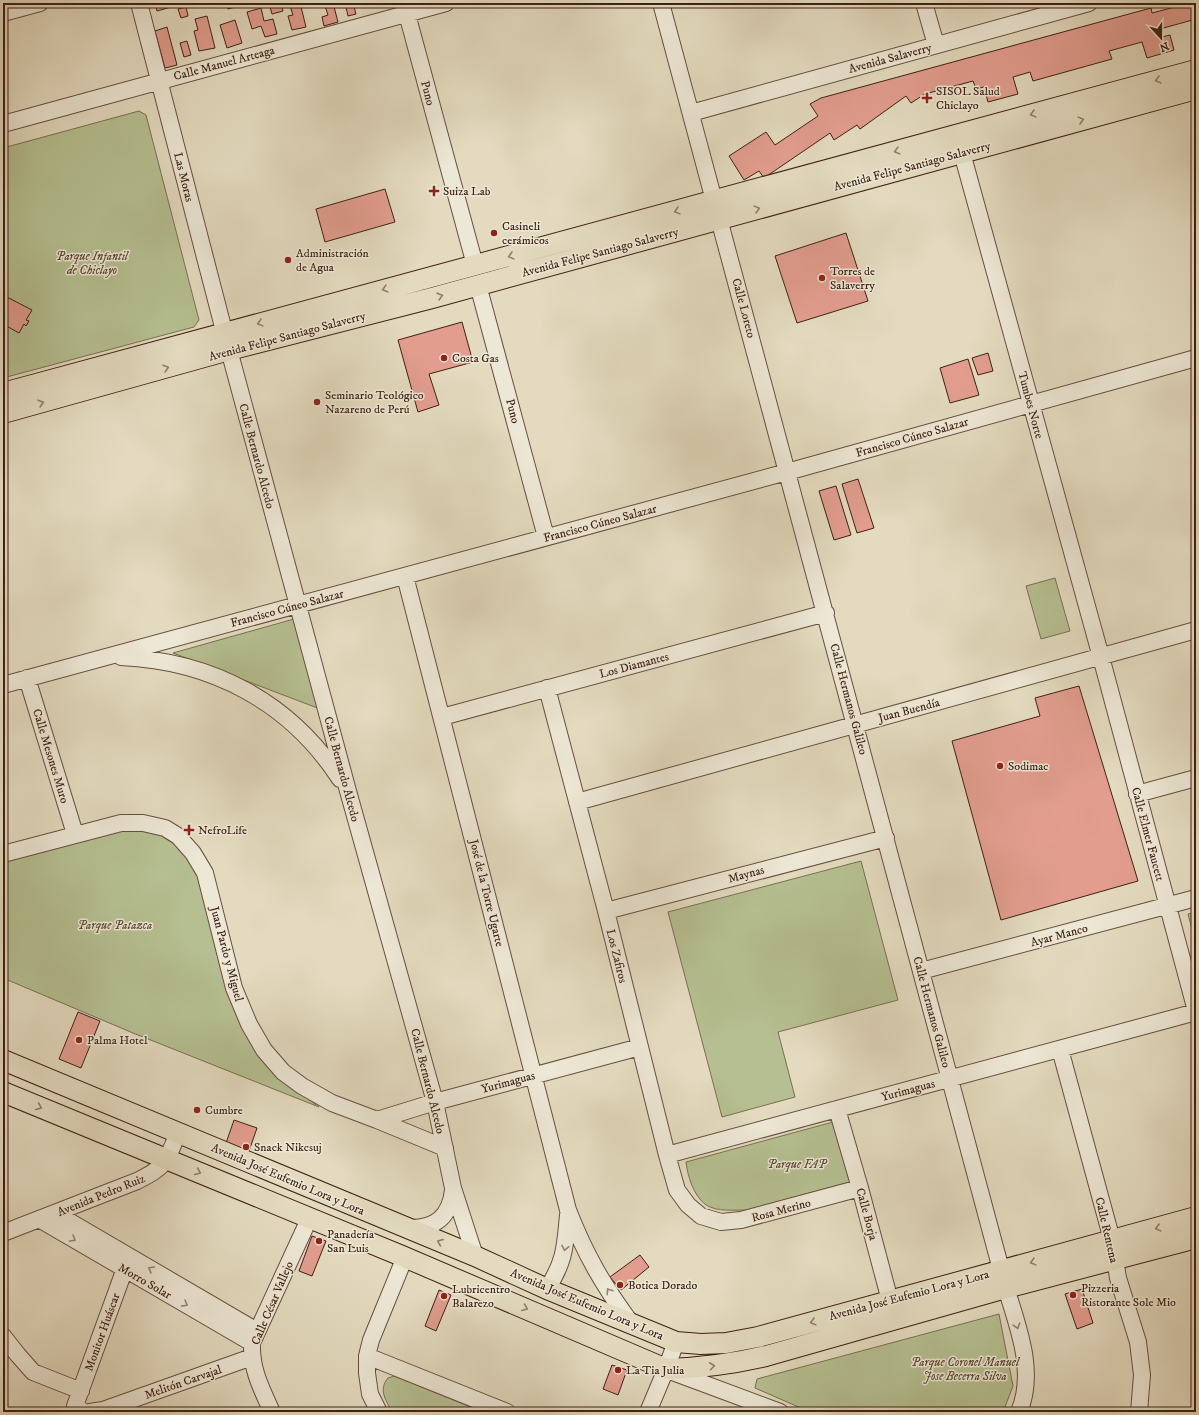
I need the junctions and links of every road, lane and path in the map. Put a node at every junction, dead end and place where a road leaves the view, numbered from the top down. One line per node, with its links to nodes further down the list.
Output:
1 (40, 3): 8 (street)
2 (139, 3): 12 (street, Las Moras)
3 (446, 3): 7 (street, Calle Manuel Arteaga)
4 (662, 3): 14 (street, Calle Loreto)
5 (924, 3): 10 (street)
6 (1089, 3): 10 (street, Avenida Salaverry)
7 (428, 5): 9 (street, Calle Manuel Arteaga)
8 (3, 13)
9 (407, 14): 12 (street, Calle Manuel Arteaga); 18 (street, Puno)
10 (936, 45): 14 (street, Avenida Salaverry)
11 (1196, 70): 17 (main road, Avenida Felipe Santiago Salaverry, one-way to 17)
12 (159, 81): 15 (street, Calle Manuel Arteaga); 20 (street, Las Moras)
13 (1196, 89): 16 (main road, Avenida Felipe Santiago Salaverry, one-way to 13)
14 (691, 113): 17 (street, Calle Loreto)
15 (3, 124)
16 (962, 153): 17 (main road, Avenida Felipe Santiago Salaverry, one-way to 16); 23 (street, Tumbes Norte)
17 (717, 210): 18 (main road, Avenida Felipe Santiago Salaverry, one-way to 18); 19 (main road, Avenida Felipe Santiago Salaverry); 25 (street, Calle Loreto)
18 (475, 265): 20 (main road, Avenida Felipe Santiago Salaverry, one-way to 20)
19 (478, 285): 20 (main road, Avenida Felipe Santiago Salaverry, one-way to 19); 26 (street, Puno)
20 (226, 341): 22 (main road, Avenida Felipe Santiago Salaverry); 24 (main road, Avenida Felipe Santiago Salaverry, one-way to 20); 28 (street, Calle Bernardo Alcedo)
21 (1196, 358): 23 (street, Francisco Cúneo Salazar)
22 (3, 393)
23 (1031, 403): 25 (street, Francisco Cúneo Salazar); 32 (street, Tumbes Norte)
24 (3, 413)
25 (787, 472): 26 (street, Francisco Cúneo Salazar); 29 (street, Calle Loreto)
26 (546, 537): 27 (street, Francisco Cúneo Salazar)
27 (405, 576): 28 (street, Francisco Cúneo Salazar); 36 (street, José de la Torre Ugarte)
28 (298, 605): 31 (street, Francisco Cúneo Salazar); 39 (street, Calle Bernardo Alcedo)
29 (826, 613): 35 (street, Los Diamantes); 37 (street, Calle Hermanos Galileo)
30 (1196, 630): 32 (street, Juan Buendía)
31 (106, 657): 33 (street, Francisco Cúneo Salazar); 39 (street)
32 (1101, 657): 37 (street, Juan Buendía); 40 (street, Calle Elmer Faucett)
33 (27, 678): 34 (street, Francisco Cúneo Salazar); 42 (street, Calle Mesones Muro)
34 (3, 685)
35 (547, 688): 36 (street, Los Diamantes); 41 (street, Los Zafiros)
36 (442, 716): 53 (street, José de la Torre Ugarte)
37 (855, 725): 41 (street, Juan Buendía); 43 (street, Calle Hermanos Galileo)
38 (1196, 778): 40 (street)
39 (348, 791): 56 (street, Calle Bernardo Alcedo)
40 (1137, 794): 46 (street, Calle Elmer Faucett)
41 (577, 802): 47 (street, Los Zafiros)
42 (75, 834): 44 (street, Juan Pardo y Miguel); 58 (street, Juan Pardo y Miguel)
43 (886, 838): 47 (street, Maynas); 48 (street, Calle Hermanos Galileo)
44 (3, 854)
45 (1196, 898): 46 (street, Ayar Manco)
46 (1168, 906): 48 (street, Ayar Manco); 49 (street, Calle Elmer Faucett)
47 (606, 911): 50 (street, Los Zafiros)
48 (921, 971): 54 (street, Calle Hermanos Galileo)
49 (1196, 1011): 51 (street, Yurimaguas)
50 (640, 1047): 53 (street, Yurimaguas); 61 (street, Los Zafiros)
51 (1060, 1049): 54 (street, Yurimaguas); 74 (street, Calle Rentena)
52 (3, 1060): 59 (main road, Avenida José Eufemio Lora y Lora)
53 (534, 1076): 56 (street, Yurimaguas); 65 (street, José de la Torre Ugarte)
54 (950, 1079): 57 (street, Yurimaguas); 78 (street, Calle Hermanos Galileo)
55 (3, 1092): 62 (main road, Avenida José Eufemio Lora y Lora, one-way to 62)
56 (434, 1102): 58 (street, Yurimaguas); 60 (street, Calle Bernardo Alcedo)
57 (837, 1109): 61 (street, Yurimaguas); 64 (street, Calle Borja)
58 (377, 1120): 60 (street, Juan Pardo y Miguel)
59 (178, 1133): 62 (street, Avenida Pedro Ruiz); 71 (main road, Avenida José Eufemio Lora y Lora)
60 (445, 1148): 63 (street, Calle Bernardo Alcedo)
61 (667, 1155): 67 (street, Los Zafiros)
62 (167, 1160): 66 (street, Avenida Pedro Ruiz); 68 (main road, Avenida José Eufemio Lora y Lora, one-way to 68)
63 (453, 1188): 71 (street, Calle Bernardo Alcedo); 75 (street, Calle Bernardo Alcedo)
64 (860, 1188): 67 (street, Rosa Merino); 80 (street, Calle Borja)
65 (568, 1210): 79 (street, José de la Torre Ugarte, one-way to 79); 82 (street, José de la Torre Ugarte, one-way to 65)
66 (55, 1213): 70 (street, Avenida Pedro Ruiz); 77 (street, Morro Solar)
67 (701, 1216)
68 (310, 1217): 76 (main road, Avenida José Eufemio Lora y Lora); 85 (street, Calle César Vallejo)
69 (1196, 1217): 74 (main road, Avenida José Eufemio Lora y Lora, one-way to 74)
70 (39, 1219): 72 (street, Avenida Pedro Ruiz); 77 (street, Morro Solar, one-way to 77)
71 (408, 1228): 75 (main road, Avenida José Eufemio Lora y Lora, one-way to 71)
72 (3, 1233)
73 (1196, 1238): 74 (main road, Avenida José Eufemio Lora y Lora)
74 (1113, 1250): 78 (main road, Avenida José Eufemio Lora y Lora); 97 (street, Calle Rentena)
75 (475, 1256): 79 (main road, Avenida José Eufemio Lora y Lora)
76 (405, 1257): 86 (street); 87 (main road, Avenida José Eufemio Lora y Lora, one-way to 87)
77 (127, 1263): 85 (street, Morro Solar); 88 (street, Monitor Huáscar)
78 (1004, 1279): 80 (main road, Avenida José Eufemio Lora y Lora); 81 (main road, Avenida José Eufemio Lora y Lora); 96 (street, Calle Hermanos Galileo, one-way to 96)
79 (547, 1289): 82 (main road, Avenida José Eufemio Lora y Lora)
80 (890, 1301): 81 (street, Calle Borja); 84 (main road, Avenida José Eufemio Lora y Lora, one-way to 84)
81 (895, 1320): 87 (main road, Avenida José Eufemio Lora y Lora, one-way to 81)
82 (631, 1323): 84 (main road, Avenida José Eufemio Lora y Lora)
83 (3, 1336): 88 (street)
84 (676, 1342): 87 (street)
85 (254, 1344): 90 (street, Melitón Carvajal); 91 (street, Calle César Vallejo)
86 (367, 1356): 92 (street); 93 (street)
87 (666, 1369): 94 (street); 95 (street)
88 (81, 1391): 89 (street, Monitor Huáscar)
89 (80, 1409)
90 (90, 1412)
91 (272, 1412)
92 (379, 1412)
93 (507, 1412)
94 (648, 1412)
95 (780, 1412)
96 (1019, 1412)
97 (1139, 1412)

